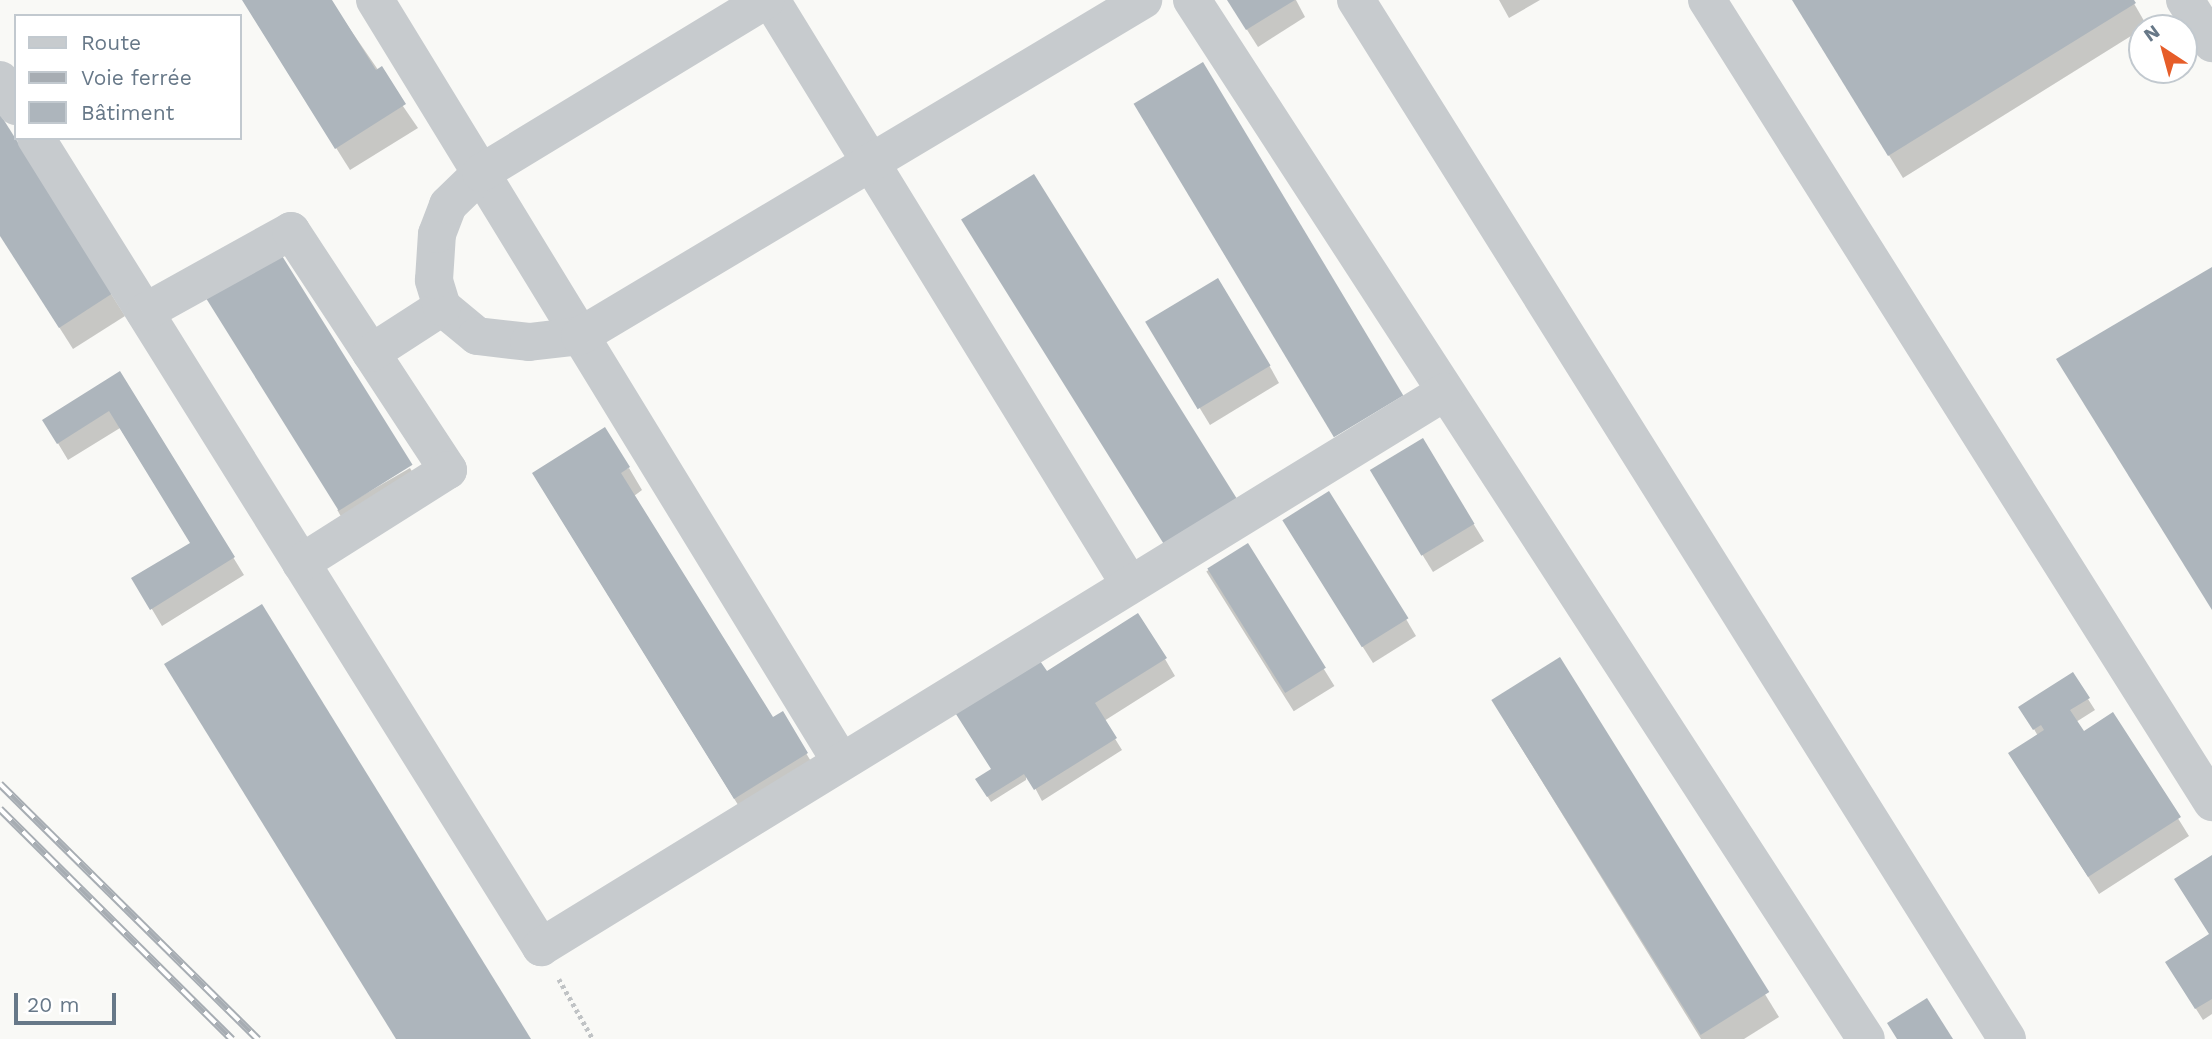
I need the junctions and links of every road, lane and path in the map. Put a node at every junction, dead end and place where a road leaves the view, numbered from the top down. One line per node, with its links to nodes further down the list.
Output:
1 (375, 0): 14 (street)
2 (765, 0): 14 (street)
3 (771, 0): 13 (street)
4 (1143, 0): 13 (street)
5 (1192, 0): 19 (street)
6 (1356, 0): 27 (street)
7 (1707, 0): 23 (street)
8 (2186, 0): 9 (street)
9 (2212, 43)
10 (0, 80): 11 (street)
11 (14, 103)
12 (37, 140): 16 (street)
13 (867, 164): 17 (street); 21 (street)
14 (481, 173): 15 (street); 17 (street)
15 (442, 307): 17 (street); 18 (street)
16 (145, 312): 18 (street); 20 (street)
17 (580, 336): 22 (street)
18 (371, 353): 20 (street)
19 (1445, 392): 21 (street); 26 (street)
20 (301, 563): 24 (street)
21 (1130, 585): 22 (street)
22 (841, 762): 24 (street)
23 (2210, 793)
24 (541, 947): 25 (path)
25 (593, 1039)
26 (1866, 1039)
27 (2007, 1039)

